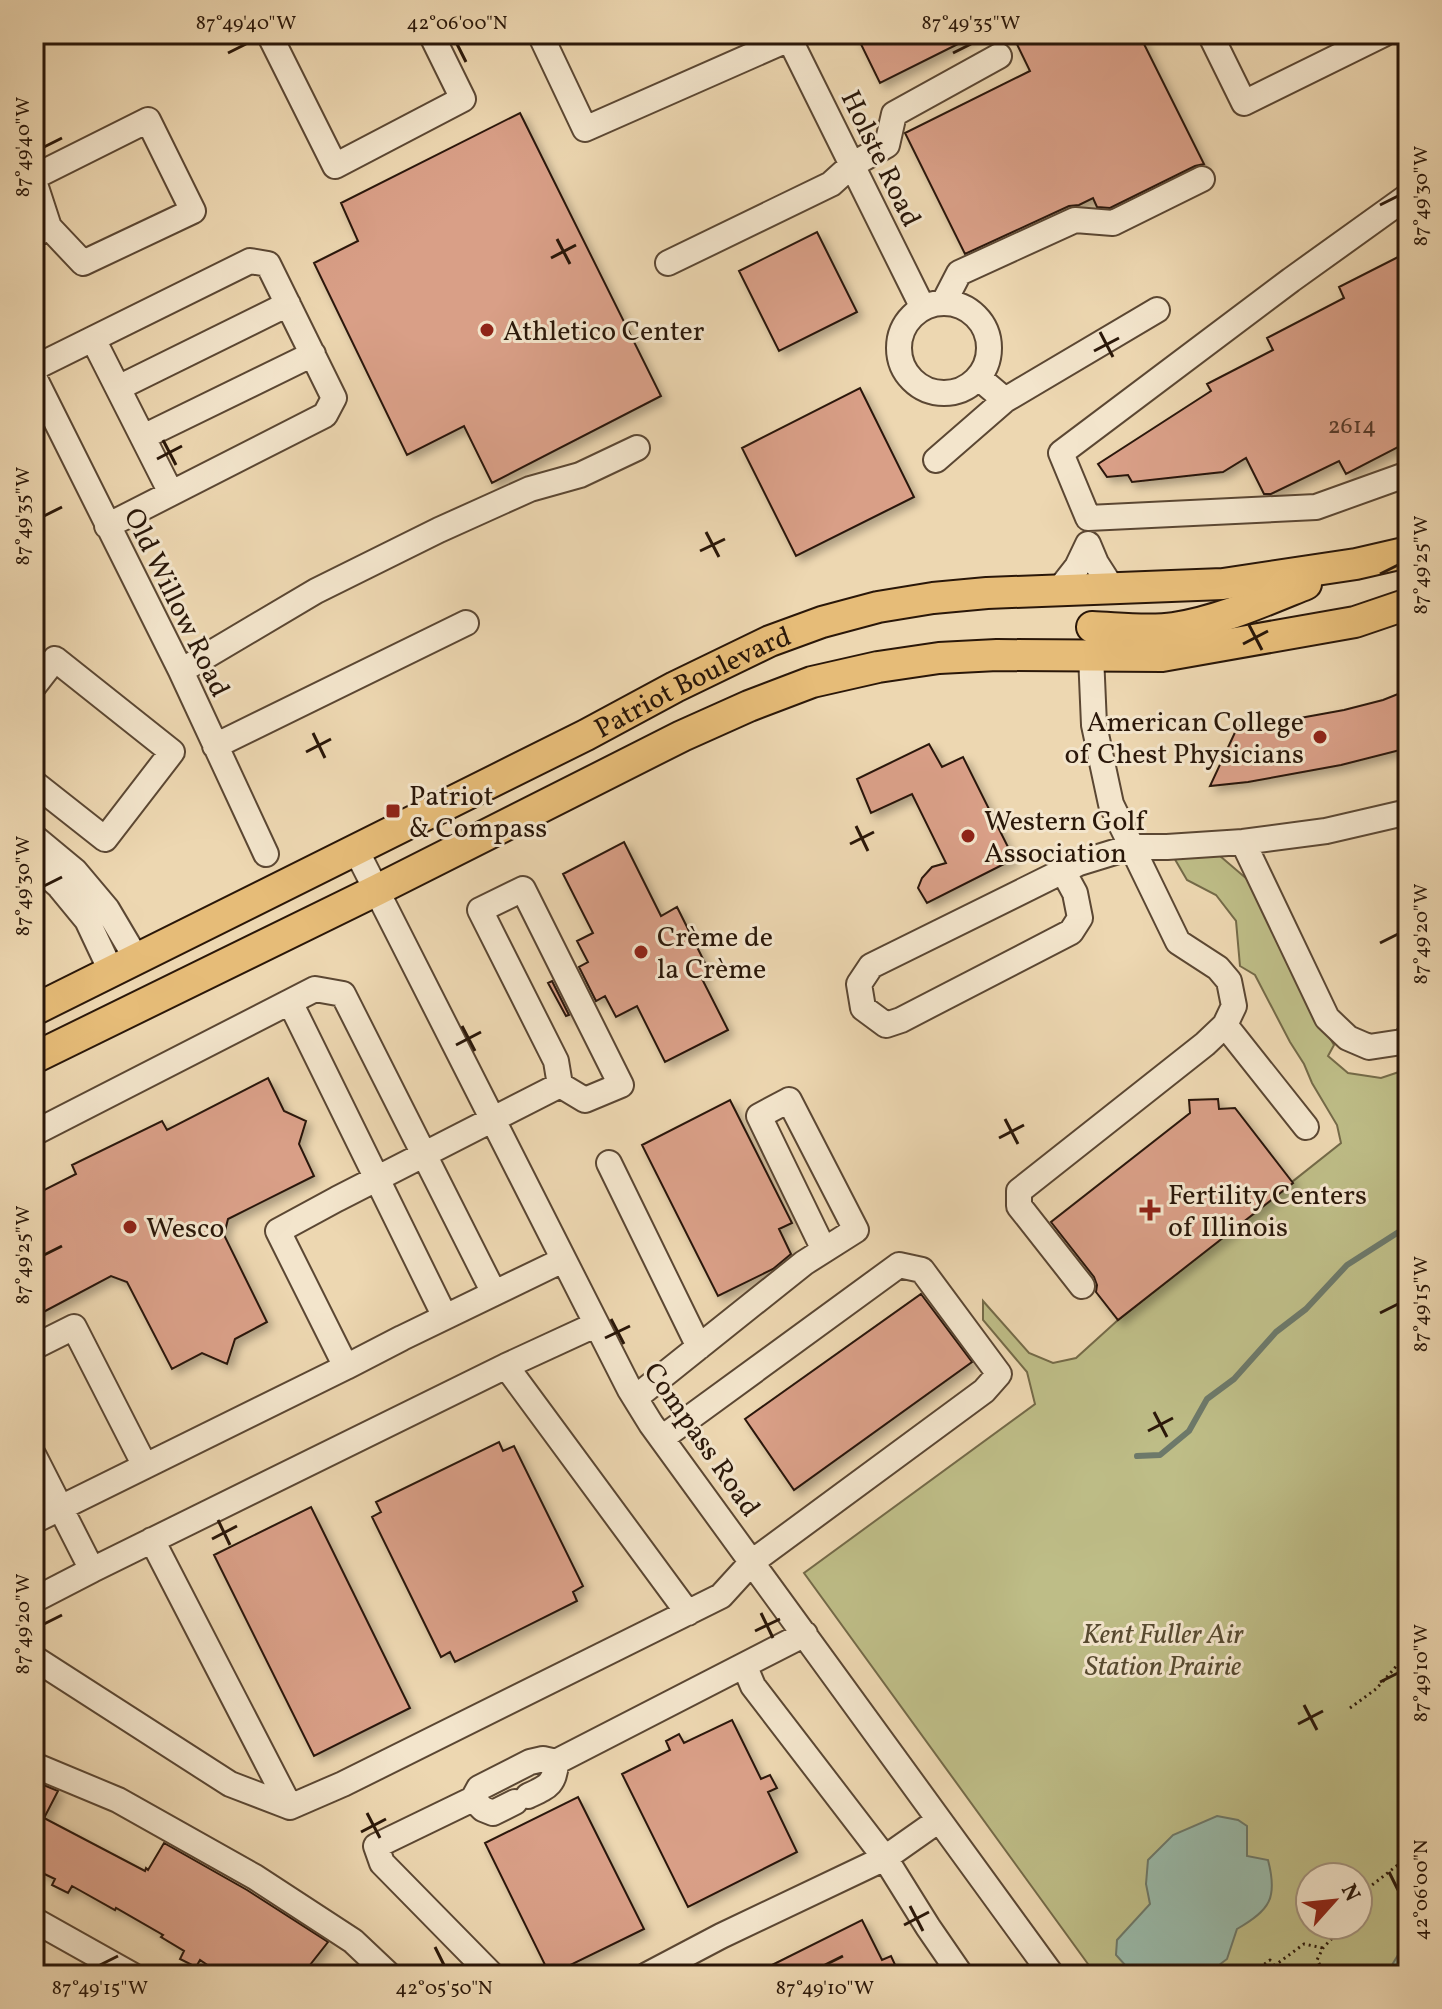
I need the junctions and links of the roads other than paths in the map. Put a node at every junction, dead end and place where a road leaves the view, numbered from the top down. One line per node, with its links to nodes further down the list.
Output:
1 (269, 34): 2 (street)
2 (431, 34)
3 (540, 34): 6 (street)
4 (1210, 34): 5 (street)
5 (1384, 34)
6 (788, 36): 8 (street, Holste Road)
7 (999, 56): 8 (street)
8 (852, 165): 13 (street); 15 (street, Holste Road)
9 (34, 179): 12 (street); 12 (street)
10 (1202, 179): 15 (street)
11 (1408, 196): 29 (street)
12 (41, 231)
13 (668, 263)
14 (288, 304): 17 (street); 18 (street); 22 (street)
15 (934, 305): 21 (street); 21 (street)
16 (1157, 310): 23 (street)
17 (93, 339): 19 (street); 22 (street)
18 (313, 354): 24 (street); 28 (street)
19 (34, 368)
20 (34, 377): 30 (street, Old Willow Road)
21 (979, 378): 23 (street)
22 (118, 388): 24 (street)
23 (1005, 400): 26 (street)
24 (143, 437): 28 (street)
25 (637, 448): 39 (street)
26 (936, 460)
27 (1408, 474): 29 (street)
28 (171, 493): 30 (street)
29 (1088, 518): 31 (street)
30 (107, 526): 39 (street, Old Willow Road)
31 (1088, 544): 34 (street); 35 (street)
32 (1408, 552): 33 (main road, Patriot Boulevard)
33 (1356, 564): 34 (main road, Patriot Boulevard); 38 (main road)
34 (1112, 588): 35 (main road, Patriot Boulevard)
35 (1059, 590): 38 (main road); 47 (main road, Patriot Boulevard)
36 (1408, 604): 38 (main road, Patriot Boulevard)
37 (466, 623): 41 (street)
38 (1091, 641): 46 (street); 51 (main road, Patriot Boulevard)
39 (181, 671): 41 (street, Old Willow Road)
40 (34, 686): 42 (street)
41 (215, 746): 48 (street, Old Willow Road)
42 (34, 783)
43 (1408, 812): 45 (street)
44 (34, 837): 52 (street)
45 (1243, 842): 46 (street); 56 (street)
46 (1131, 847): 50 (street); 55 (street)
47 (356, 850): 51 (street, Compass Road); 52 (main road, Patriot Boulevard)
48 (266, 854)
49 (34, 864): 52 (street)
50 (1063, 871): 50 (street)
51 (377, 890): 57 (main road, Patriot Boulevard); 59 (street, Compass Road)
52 (123, 964): 54 (main road, Patriot Boulevard)
53 (290, 1002): 61 (street); 62 (street); 64 (street)
54 (34, 1010)
55 (1225, 1025): 60 (street); 67 (street)
56 (1408, 1037)
57 (34, 1058)
58 (560, 1085): 58 (street); 59 (street)
59 (493, 1121): 62 (street); 66 (street, Compass Road)
60 (1306, 1127)
61 (34, 1133)
62 (425, 1155): 64 (street); 68 (street)
63 (609, 1163): 72 (street)
64 (377, 1179): 69 (street); 74 (street)
65 (824, 1250): 65 (street); 72 (street)
66 (563, 1260): 68 (street); 70 (street, Compass Road)
67 (1082, 1286)
68 (494, 1293): 69 (street)
69 (445, 1317): 74 (street)
70 (595, 1325): 73 (street); 75 (street, Compass Road)
71 (34, 1347): 78 (street)
72 (699, 1347): 75 (street)
73 (506, 1366): 81 (street); 85 (street)
74 (346, 1367): 78 (street)
75 (635, 1398): 76 (street, Compass Road)
76 (662, 1438): 82 (street, Compass Road); 82 (street)
77 (34, 1456): 79 (street)
78 (145, 1466): 79 (street)
79 (60, 1508): 80 (street); 83 (street)
80 (34, 1521)
81 (152, 1540): 83 (street); 92 (street)
82 (752, 1562): 85 (street); 86 (street, Compass Road)
83 (92, 1570): 84 (street)
84 (34, 1600)
85 (688, 1613): 92 (street)
86 (805, 1634): 88 (street); 93 (street, Compass Road)
87 (34, 1658): 92 (street)
88 (745, 1667): 89 (street); 94 (street)
89 (556, 1762): 91 (street); 91 (street)
90 (34, 1765): 96 (street)
91 (473, 1799): 98 (street)
92 (290, 1807)
93 (939, 1820): 94 (street); 101 (street, Compass Road)
94 (885, 1858): 99 (street); 100 (street)
95 (34, 1920): 97 (street)
96 (378, 1971)
97 (132, 1975)
98 (492, 1975)
99 (647, 1975)
100 (961, 1975)
101 (1052, 1975)

